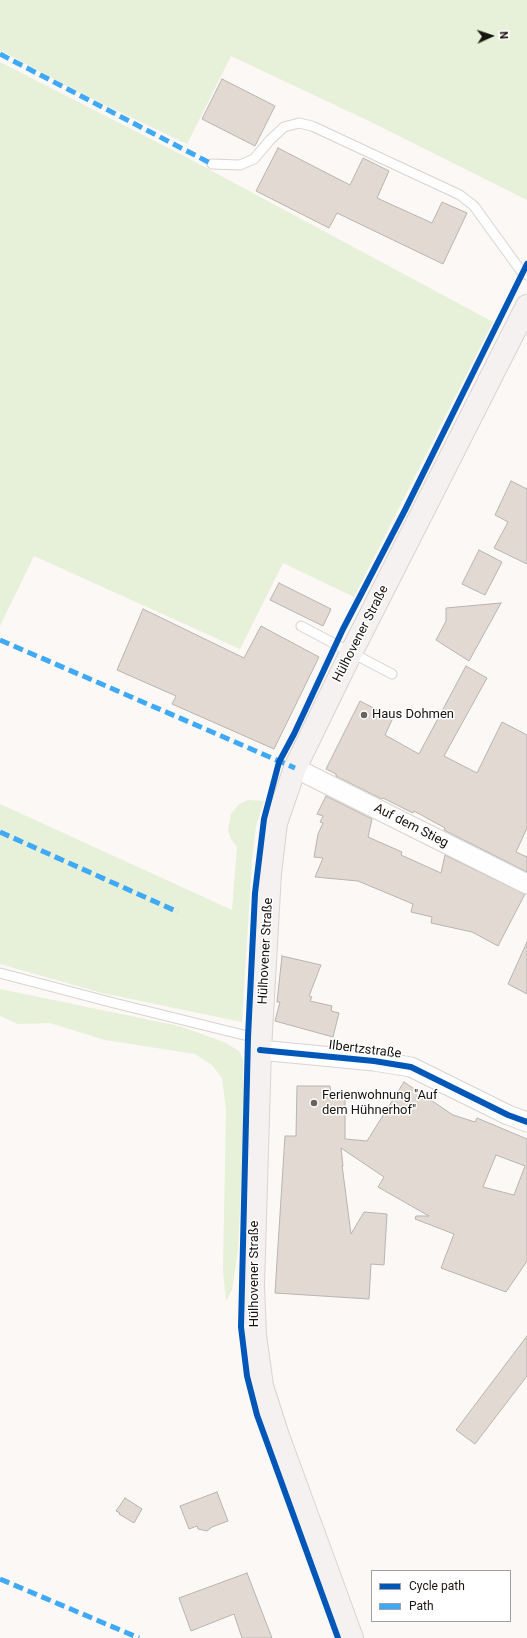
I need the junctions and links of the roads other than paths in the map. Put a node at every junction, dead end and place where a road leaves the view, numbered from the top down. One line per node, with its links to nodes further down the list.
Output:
1 (212, 164): 2 (lane)
2 (527, 275)
3 (527, 306): 5 (main road, Hülhovener Straße)
4 (302, 626): 5 (lane)
5 (352, 652): 6 (lane); 7 (main road, Hülhovener Straße)
6 (392, 674)
7 (295, 768): 8 (street, Auf dem Stieg); 10 (main road, Hülhovener Straße)
8 (527, 884)
9 (0, 973): 10 (lane)
10 (260, 1045): 11 (street, Ilbertzstraße); 12 (main road, Hülhovener Straße)
11 (527, 1122)
12 (352, 1638)

